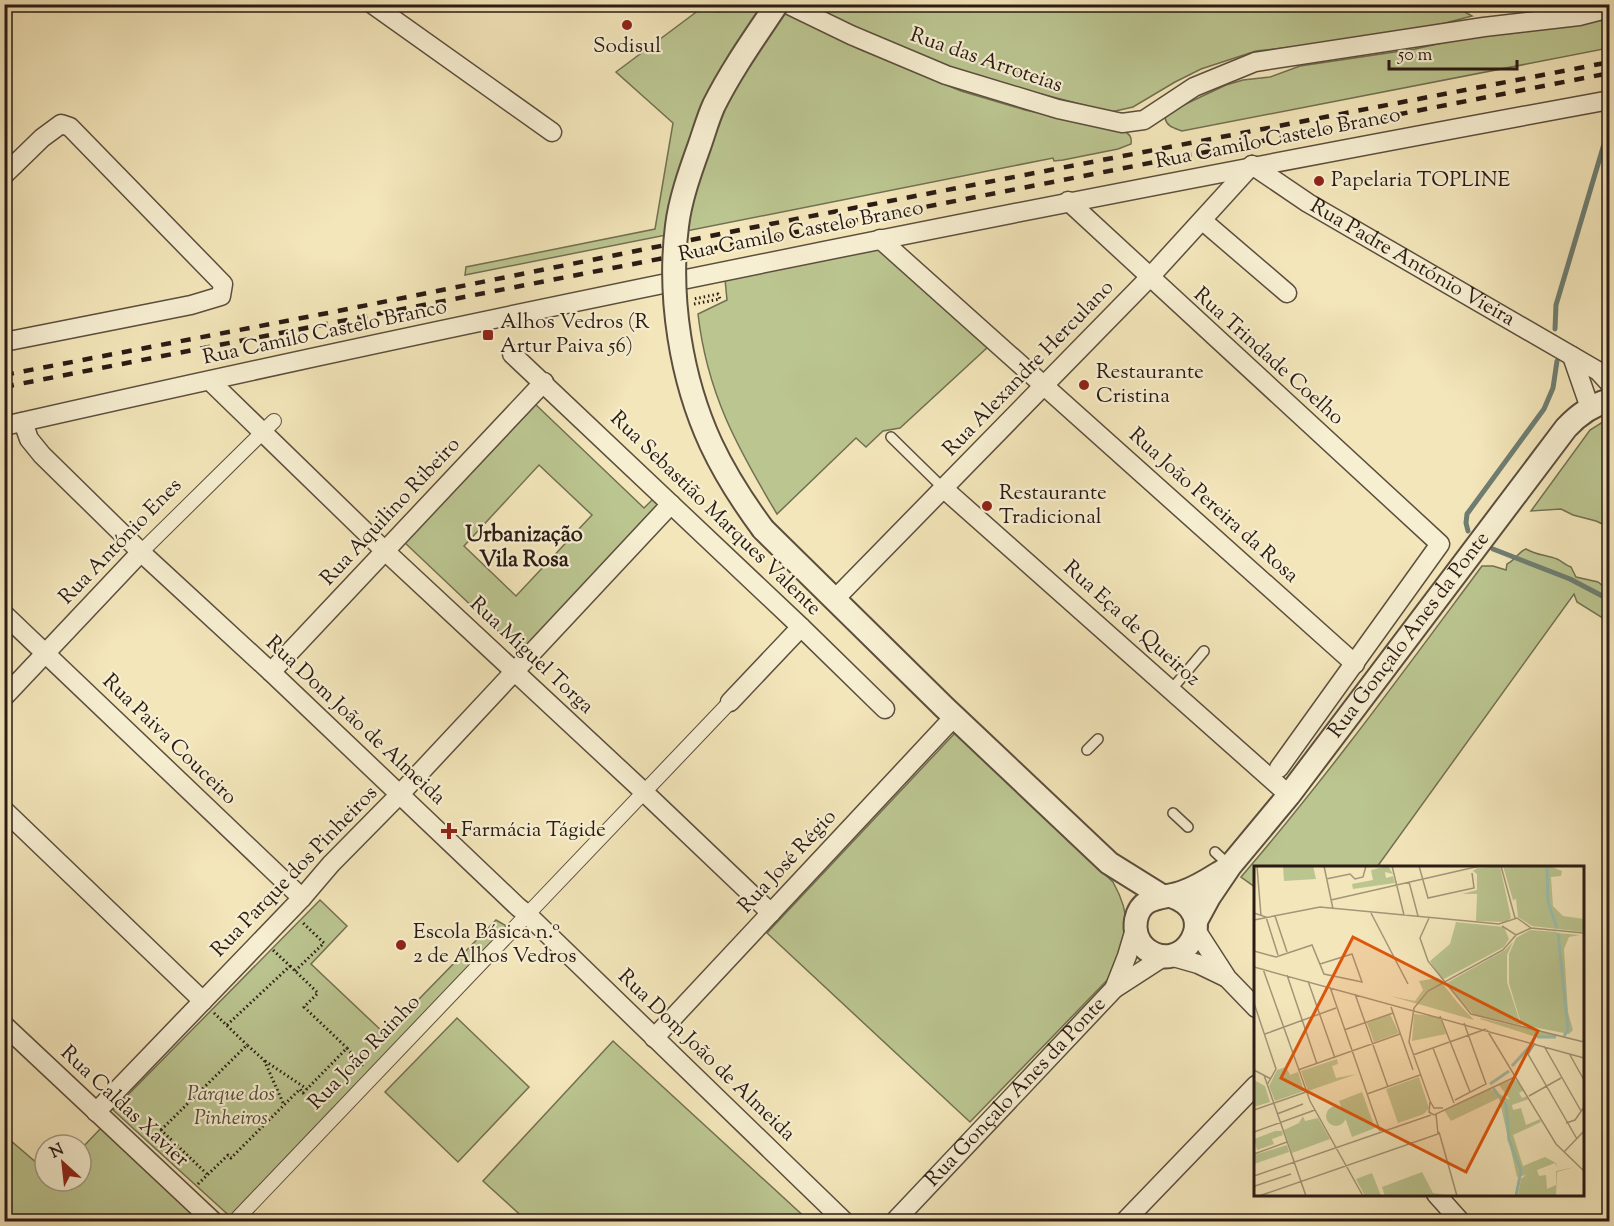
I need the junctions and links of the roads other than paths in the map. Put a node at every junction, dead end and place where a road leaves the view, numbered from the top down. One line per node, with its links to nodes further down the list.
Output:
1 (372, 4): 6 (street)
2 (777, 4): 30 (street, bridge)
3 (787, 4): 4 (street, Rua das Arroteias)
4 (1610, 8)
5 (1610, 100): 7 (street, Rua Camilo Castelo Branco)
6 (552, 132)
7 (1252, 165): 9 (street, Rua Camilo Castelo Branco); 10 (street, Rua Alexandre Herculano); 16 (street, Rua Padre António Vieira)
8 (4, 175): 14 (street)
9 (1068, 201): 11 (street, Rua Camilo Castelo Branco); 12 (street, Rua Trindade Coelho)
10 (1203, 221): 12 (street, Rua Alexandre Herculano); 13 (street)
11 (880, 239): 17 (street, Rua Camilo Castelo Branco); 20 (street, Rua João Pereira da Rosa)
12 (1149, 278): 20 (street, Rua Alexandre Herculano); 35 (street, Rua Trindade Coelho)
13 (1287, 293)
14 (4, 342)
15 (512, 354): 18 (street, Rua Sebastião Marques Valente)
16 (1572, 356): 19 (street, Rua Padre António Vieira); 21 (street)
17 (210, 381): 22 (street, Rua Camilo Castelo Branco); 24 (street, Rua Miguel Torga)
18 (544, 382): 27 (street, Rua Sebastião Marques Valente); 28 (street, Rua Aquilino Ribeiro)
19 (1610, 384)
20 (1044, 385): 26 (street, Rua Alexandre Herculano); 35 (street, Rua João Pereira da Rosa)
21 (1600, 404): 48 (street, Rua Gonçalo Anes da Ponte)
22 (23, 422): 23 (street, Rua Camilo Castelo Branco); 29 (street, Rua Dom João de Almeida)
23 (4, 426)
24 (267, 426): 28 (street, Rua Miguel Torga); 29 (street, Rua António Enes)
25 (891, 437): 26 (lane)
26 (943, 488): 30 (street, Rua Alexandre Herculano); 38 (street, Rua Eça de Queiroz)
27 (671, 504): 32 (street, Rua Sebastião Marques Valente); 37 (street, Rua Parque dos Pinheiros)
28 (385, 551): 36 (street, Rua Aquilino Ribeiro); 37 (street, Rua Miguel Torga)
29 (141, 552): 34 (street, Rua António Enes); 36 (street, Rua Dom João de Almeida)
30 (834, 600): 42 (street)
31 (4, 614): 34 (street, Rua Paiva Couceiro)
32 (801, 627): 40 (street); 41 (street, Rua Sebastião Marques Valente)
33 (1204, 651): 38 (lane)
34 (45, 653): 39 (street, Rua António Enes); 55 (street, Rua Paiva Couceiro)
35 (1355, 664): 45 (street)
36 (271, 672): 47 (street, Rua Dom João de Almeida)
37 (514, 672): 46 (street, Rua Miguel Torga); 47 (street, Rua Parque dos Pinheiros)
38 (1171, 690): 48 (street, Rua Eça de Queiroz)
39 (4, 697)
40 (730, 702): 46 (street, Rua João Rainho)
41 (885, 709)
42 (954, 717): 53 (street); 56 (street, Rua José Régio)
43 (1098, 739): 44 (lane)
44 (1087, 750)
45 (1279, 768)
46 (644, 792): 56 (street, Rua Miguel Torga); 57 (street, Rua João Rainho)
47 (400, 794): 55 (street, Rua Parque dos Pinheiros); 57 (street, Rua Dom João de Almeida)
48 (1289, 795): 52 (street, Rua Gonçalo Anes da Ponte)
49 (4, 810): 63 (street)
50 (1173, 813): 51 (lane)
51 (1188, 827)
52 (1222, 859): 54 (street); 59 (street)
53 (1109, 863): 54 (street); 58 (street)
54 (1166, 896): 58 (street); 59 (street)
55 (296, 904): 63 (street, Rua Parque dos Pinheiros)
56 (771, 914): 66 (street, Rua José Régio)
57 (528, 915): 66 (street, Rua Dom João de Almeida); 71 (street, Rua João Rainho)
58 (1136, 924): 60 (street); 62 (street)
59 (1196, 925): 60 (street); 61 (street)
60 (1167, 956): 61 (street); 62 (street)
61 (1227, 978): 64 (street)
62 (1114, 989): 73 (street, Rua Gonçalo Anes da Ponte)
63 (203, 1001): 68 (street, Rua Parque dos Pinheiros)
64 (1254, 1006)
65 (4, 1025): 68 (street, Rua Caldas Xavier)
66 (654, 1038): 72 (street, Rua Dom João de Almeida)
67 (1254, 1087): 74 (street)
68 (96, 1112): 70 (street, Rua Caldas Xavier)
69 (1438, 1196): 75 (street)
70 (214, 1221)
71 (234, 1221)
72 (845, 1221)
73 (894, 1221)
74 (1124, 1221)
75 (1461, 1221)

